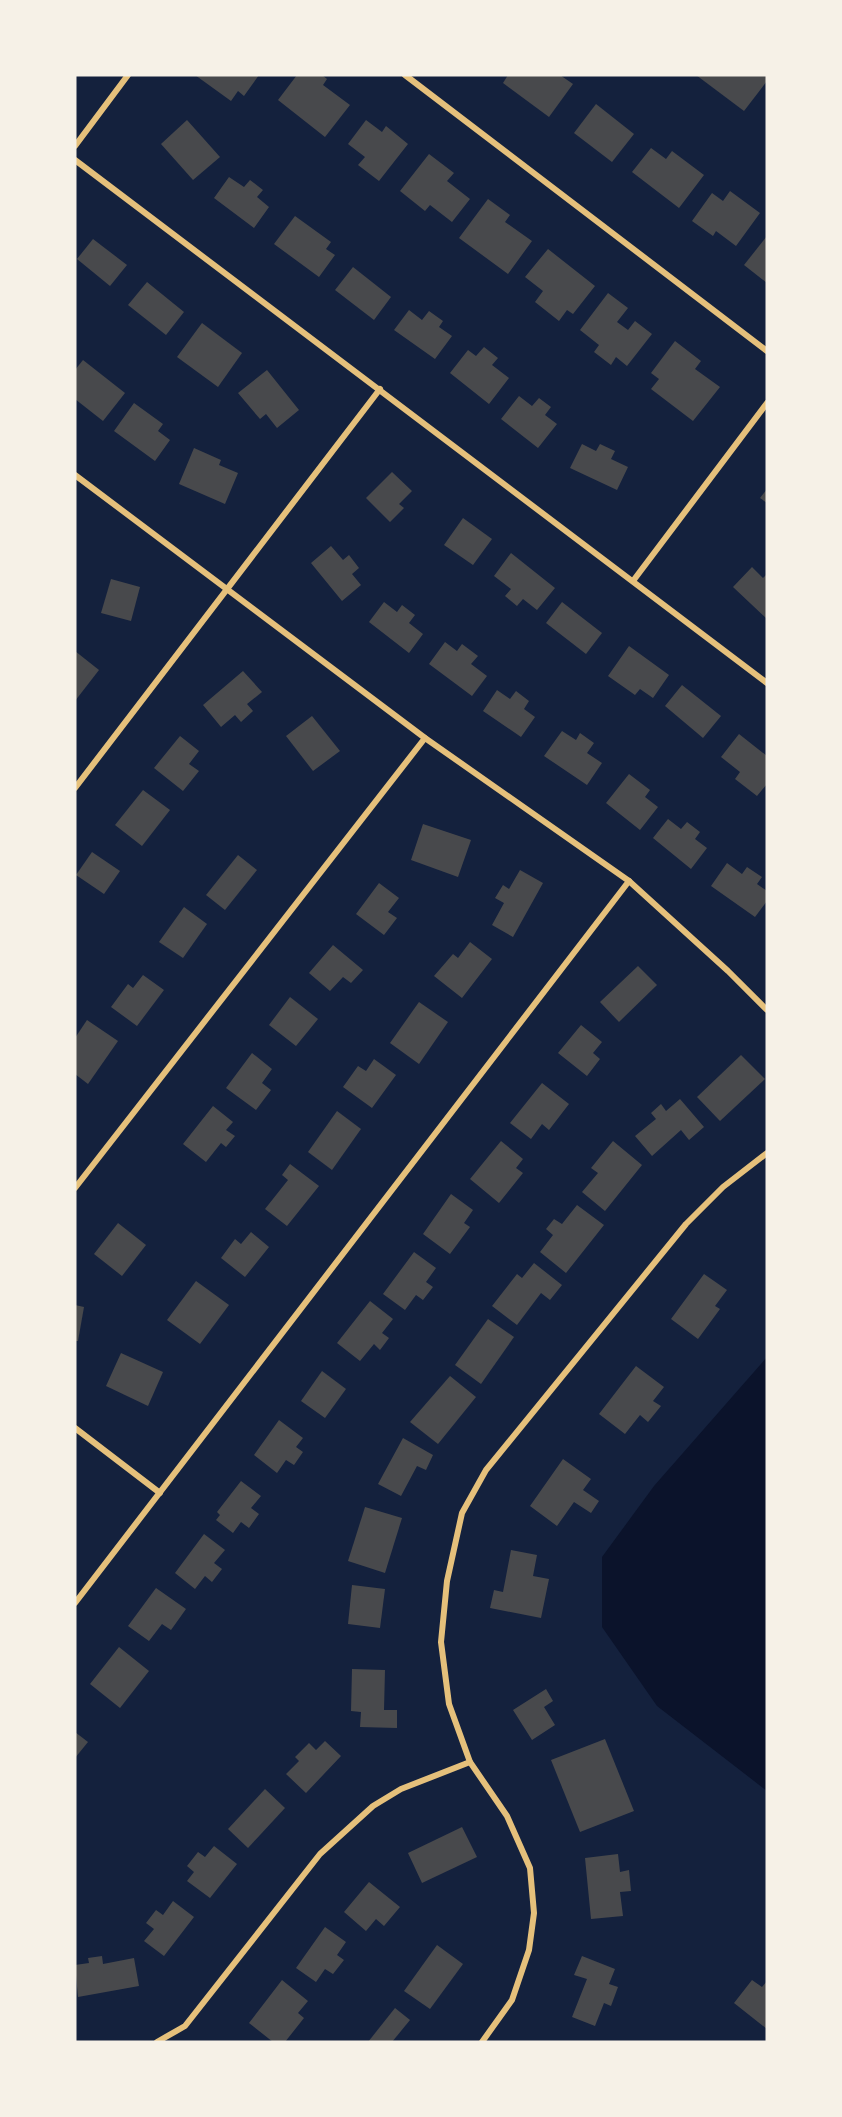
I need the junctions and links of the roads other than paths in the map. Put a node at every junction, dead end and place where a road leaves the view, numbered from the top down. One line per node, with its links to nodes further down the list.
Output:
1 (128, 75): 3 (street)
2 (405, 75): 5 (street)
3 (75, 146)
4 (75, 160): 6 (street)
5 (767, 351)
6 (380, 389): 9 (street); 10 (street)
7 (767, 403): 9 (street)
8 (75, 475): 10 (street)
9 (633, 581): 11 (street)
10 (227, 588): 12 (street); 13 (street)
11 (767, 683)
12 (425, 738): 14 (street); 17 (street)
13 (75, 788)
14 (629, 881): 15 (street); 19 (street)
15 (767, 1010)
16 (767, 1153): 21 (street)
17 (75, 1188)
18 (75, 1428): 19 (street)
19 (159, 1493): 20 (street)
20 (75, 1603)
21 (470, 1762): 22 (street); 23 (street)
22 (157, 2042)
23 (482, 2042)

